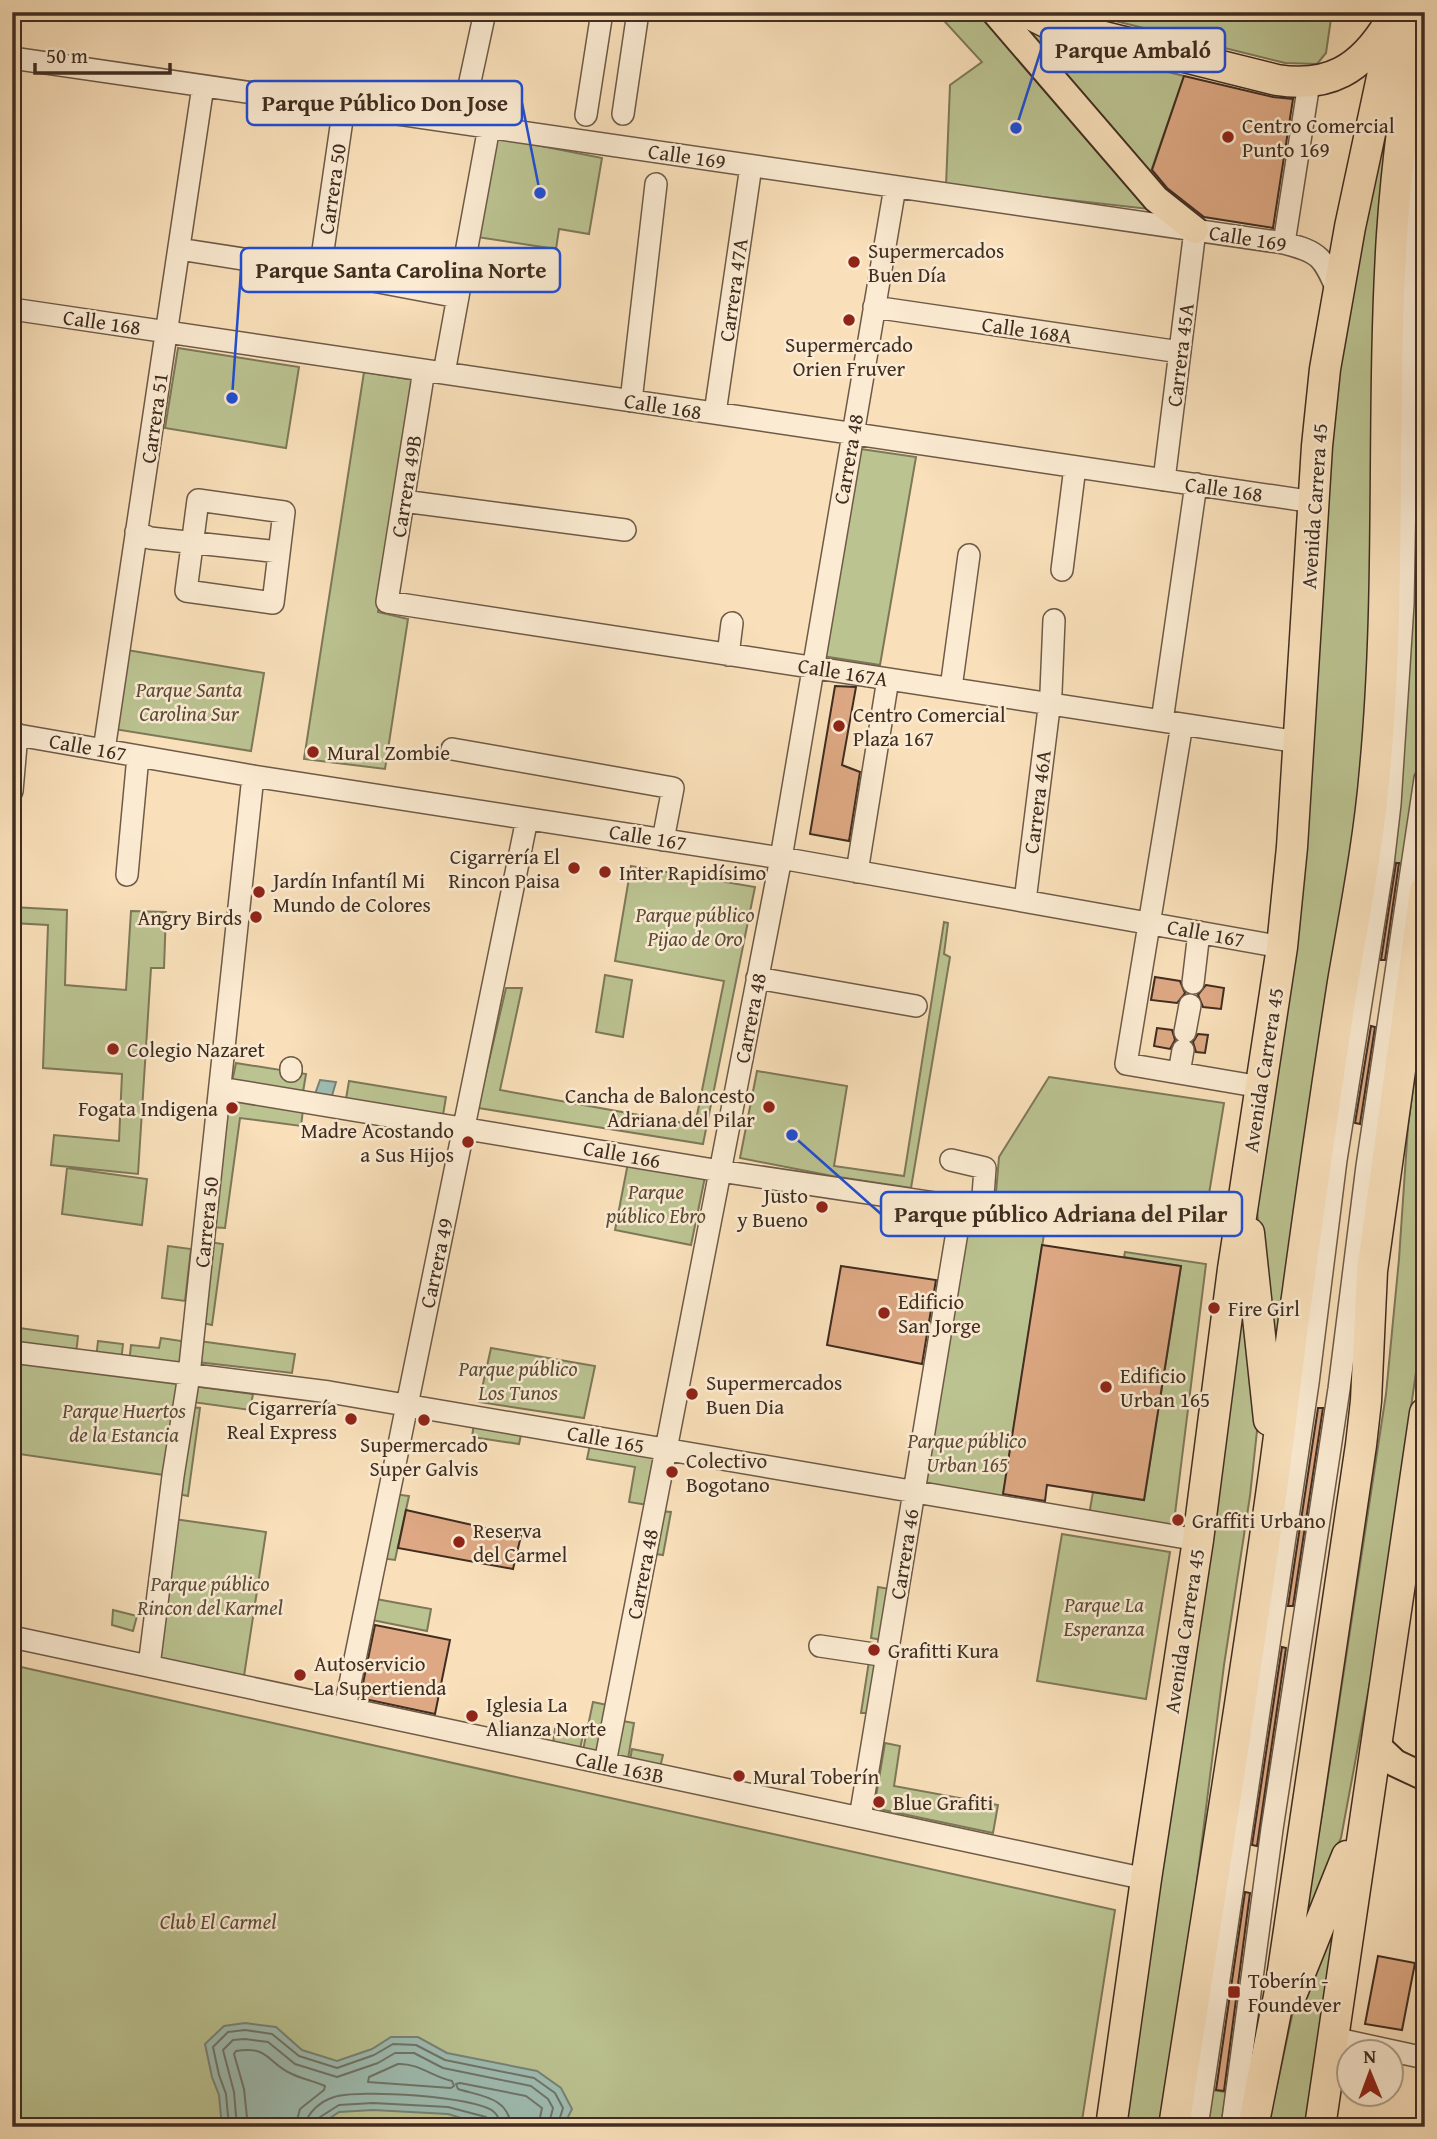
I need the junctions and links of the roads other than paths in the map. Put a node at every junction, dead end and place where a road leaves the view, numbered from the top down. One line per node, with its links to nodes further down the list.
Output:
1 (485, 12): 15 (street)
2 (602, 12): 14 (street)
3 (638, 12): 13 (street)
4 (995, 12): 20 (main road)
5 (1026, 12): 9 (highway)
6 (1395, 12): 9 (highway); 24 (highway, Avenida Carrera 45)
7 (1421, 12): 89 (highway)
8 (12, 58): 10 (street, Calle 169)
9 (1309, 83): 21 (street)
10 (203, 86): 12 (street, Calle 169); 22 (street, Carrera 51)
11 (1425, 97): 108 (street)
12 (344, 106): 15 (street, Calle 169); 23 (street, Carrera 50)
13 (623, 114)
14 (586, 115)
15 (461, 123): 16 (street, Calle 169)
16 (489, 127): 17 (street, Calle 169); 25 (street, Carrera 49B)
17 (751, 166): 19 (street, Calle 169); 32 (street, Carrera 47A)
18 (656, 184): 31 (street)
19 (895, 187): 20 (street, Calle 169); 26 (street, Carrera 48)
20 (1195, 230): 21 (street, Calle 169); 29 (street, Carrera 45A)
21 (1284, 243): 24 (street, Calle 169)
22 (179, 249): 23 (street); 28 (street, Carrera 51)
23 (320, 271): 25 (street)
24 (1338, 292): 38 (highway, Avenida Carrera 45)
25 (458, 297): 30 (street, Carrera 49B)
26 (874, 307): 29 (street, Calle 168A); 33 (street, Carrera 48)
27 (12, 309): 28 (street, Calle 168)
28 (166, 332): 30 (street, Calle 168); 40 (street, Carrera 51)
29 (1180, 352): 35 (street, Carrera 45A)
30 (434, 372): 31 (street, Calle 168); 37 (street, Carrera 49B)
31 (631, 401): 32 (street, Calle 168)
32 (715, 413): 33 (street, Calle 168)
33 (853, 434): 34 (street, Calle 168); 49 (street, Carrera 48)
34 (1075, 467): 35 (street, Calle 168); 44 (street)
35 (1164, 480): 36 (street, Calle 168)
36 (1196, 484): 38 (street, Calle 168); 53 (street)
37 (403, 501): 39 (street); 45 (street, Carrera 49B)
38 (1314, 502): 55 (highway, Avenida Carrera 45)
39 (625, 530)
40 (136, 532): 41 (street); 57 (street, Carrera 51)
41 (192, 542): 42 (street); 42 (street); 42 (street)
42 (279, 552)
43 (969, 555): 51 (street)
44 (1062, 570)
45 (387, 602): 48 (street, Calle 167A)
46 (1054, 620): 52 (street, Carrera 46A)
47 (732, 623): 48 (street)
48 (728, 654): 49 (street, Calle 167A)
49 (813, 667): 50 (street, Calle 167A); 64 (street, Carrera 48)
50 (888, 679): 51 (street, Calle 167A); 65 (street)
51 (951, 688): 52 (street, Calle 167A)
52 (1049, 704): 53 (street, Calle 167A); 68 (street, Carrera 46A)
53 (1172, 722): 55 (street, Calle 167A); 69 (street)
54 (14, 734): 57 (street, Calle 167); 61 (street)
55 (1299, 742): 71 (highway, Avenida Carrera 45)
56 (452, 749): 63 (street)
57 (104, 750): 58 (street, Calle 167)
58 (138, 756): 59 (street, Calle 167); 66 (street)
59 (253, 776): 62 (street, Calle 167); 78 (street, Carrera 50)
60 (1425, 779): 109 (street)
61 (12, 791)
62 (527, 819): 63 (street, Calle 167); 79 (street, Carrera 49)
63 (663, 840): 64 (street, Calle 167)
64 (781, 858): 65 (street, Calle 167); 72 (street, Carrera 48)
65 (857, 872): 68 (street, Calle 167)
66 (127, 875)
67 (1425, 891): 105 (highway)
68 (1025, 901): 69 (street, Calle 167)
69 (1150, 923): 70 (street, Calle 167); 76 (street)
70 (1199, 932): 71 (street, Calle 167); 73 (street)
71 (1282, 947): 77 (highway, Avenida Carrera 45)
72 (757, 978): 75 (street); 81 (street, Carrera 48)
73 (1193, 983)
74 (1190, 1005): 76 (street)
75 (916, 1006)
76 (1179, 1073): 77 (street)
77 (1261, 1087): 82 (highway, Avenida Carrera 45)
78 (220, 1088): 79 (street, Calle 166); 85 (street, Carrera 50)
79 (464, 1129): 81 (street, Calle 166); 86 (street, Carrera 49)
80 (951, 1160): 83 (street, Carrera 46)
81 (720, 1171): 83 (street, Calle 166); 88 (street, Carrera 48)
82 (1245, 1187): 89 (highway); 91 (highway, Avenida Carrera 45)
83 (972, 1209): 90 (street, Carrera 46)
84 (12, 1352): 85 (street, Calle 165)
85 (189, 1375): 86 (street, Calle 165); 95 (street, Carrera 50)
86 (407, 1405): 88 (street, Calle 165); 96 (street, Carrera 49)
87 (1424, 1423): 97 (highway)
88 (666, 1449): 90 (street, Calle 165); 98 (street, Carrera 48)
89 (1273, 1486): 107 (highway)
90 (914, 1492): 91 (street, Calle 165); 94 (street, Carrera 46)
91 (1198, 1540): 102 (highway, Avenida Carrera 45)
92 (12, 1637): 95 (street, Calle 163B)
93 (820, 1646): 94 (street)
94 (887, 1656): 101 (street, Carrera 46)
95 (149, 1666): 96 (street, Calle 163B)
96 (345, 1708): 98 (street, Calle 163B)
97 (1376, 1745): 99 (highway); 100 (main road)
98 (605, 1763): 101 (street, Calle 163B)
99 (1371, 1777): 100 (main road); 103 (highway); 105 (highway)
100 (1425, 1778)
101 (860, 1818): 102 (street, Calle 163B)
102 (1146, 1879): 106 (highway, Avenida Carrera 45)
103 (1333, 2038): 104 (street); 111 (highway)
104 (1425, 2058)
105 (1266, 2065): 110 (highway)
106 (1111, 2127)
107 (1174, 2127)
108 (1197, 2127)
109 (1232, 2127)
110 (1253, 2127)
111 (1320, 2127)

